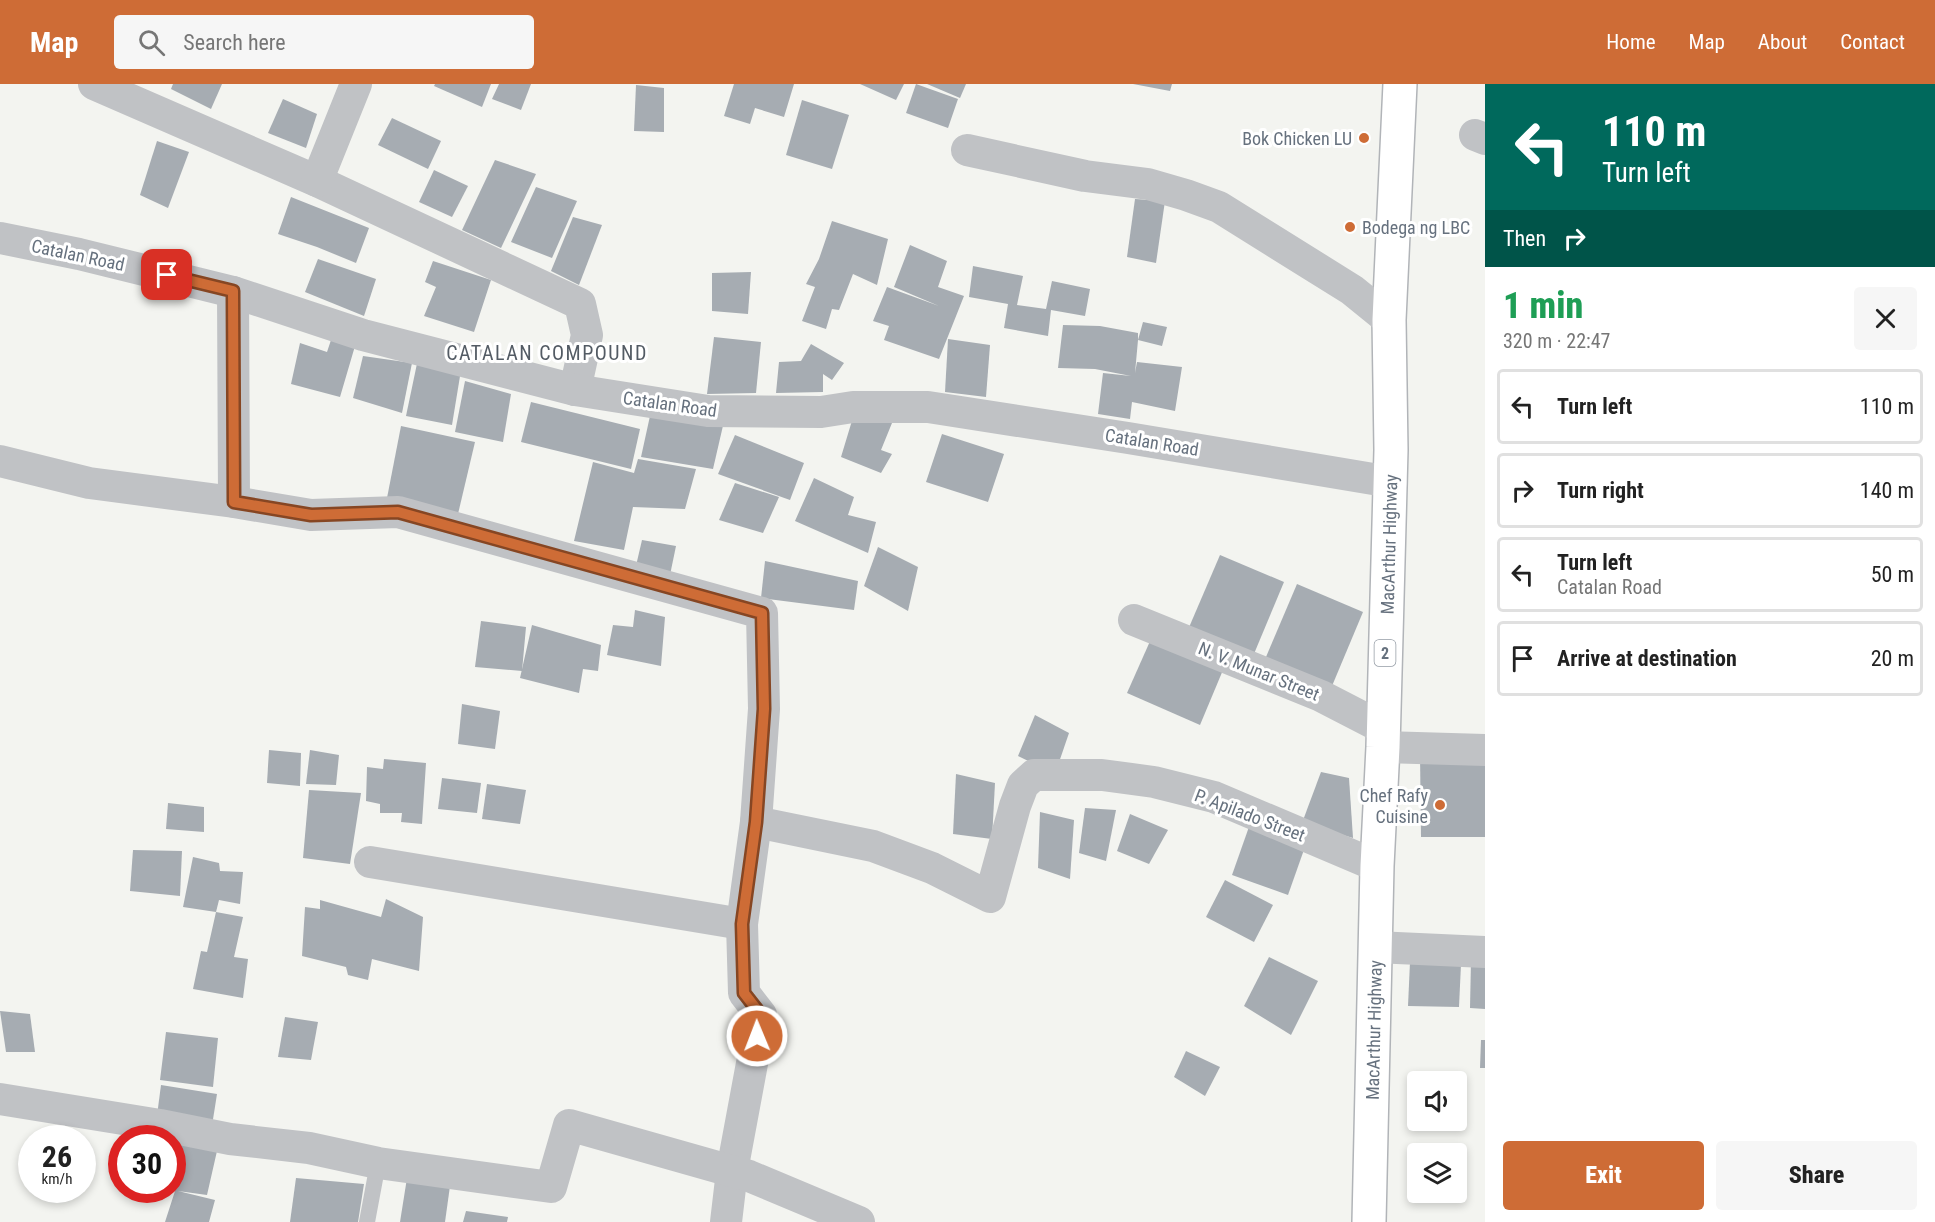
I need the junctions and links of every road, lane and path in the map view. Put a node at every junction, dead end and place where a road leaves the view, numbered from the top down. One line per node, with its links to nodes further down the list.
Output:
1 (94, 84): 5 (street)
2 (356, 84): 5 (street)
3 (1401, 84): 8 (main road, MacArthur Highway / 2)
4 (967, 150): 8 (street)
5 (317, 181): 9 (street)
6 (0, 238): 7 (street, Catalan Road)
7 (233, 291): 9 (street, Catalan Road); 12 (street)
8 (1389, 320): 11 (main road, MacArthur Highway / 2)
9 (575, 390): 11 (street, Catalan Road)
10 (0, 461): 12 (street)
11 (1390, 482): 14 (main road, MacArthur Highway / 2)
12 (234, 502): 16 (street)
13 (1134, 620): 14 (street, N. V. Munar Street)
14 (1383, 737): 15 (street); 18 (main road, MacArthur Highway / 2)
15 (1485, 750)
16 (756, 822): 18 (street, P. Apilado Street); 19 (street)
17 (370, 862): 19 (street)
18 (1377, 866): 20 (main road, MacArthur Highway / 2)
19 (742, 924): 24 (street)
20 (1375, 947): 21 (street); 28 (main road, MacArthur Highway / 2)
21 (1485, 952)
22 (0, 1099): 23 (street)
23 (378, 1163): 24 (street); 25 (lane)
24 (732, 1171): 26 (street); 27 (street)
25 (367, 1222)
26 (726, 1222)
27 (859, 1222)
28 (1369, 1222)

